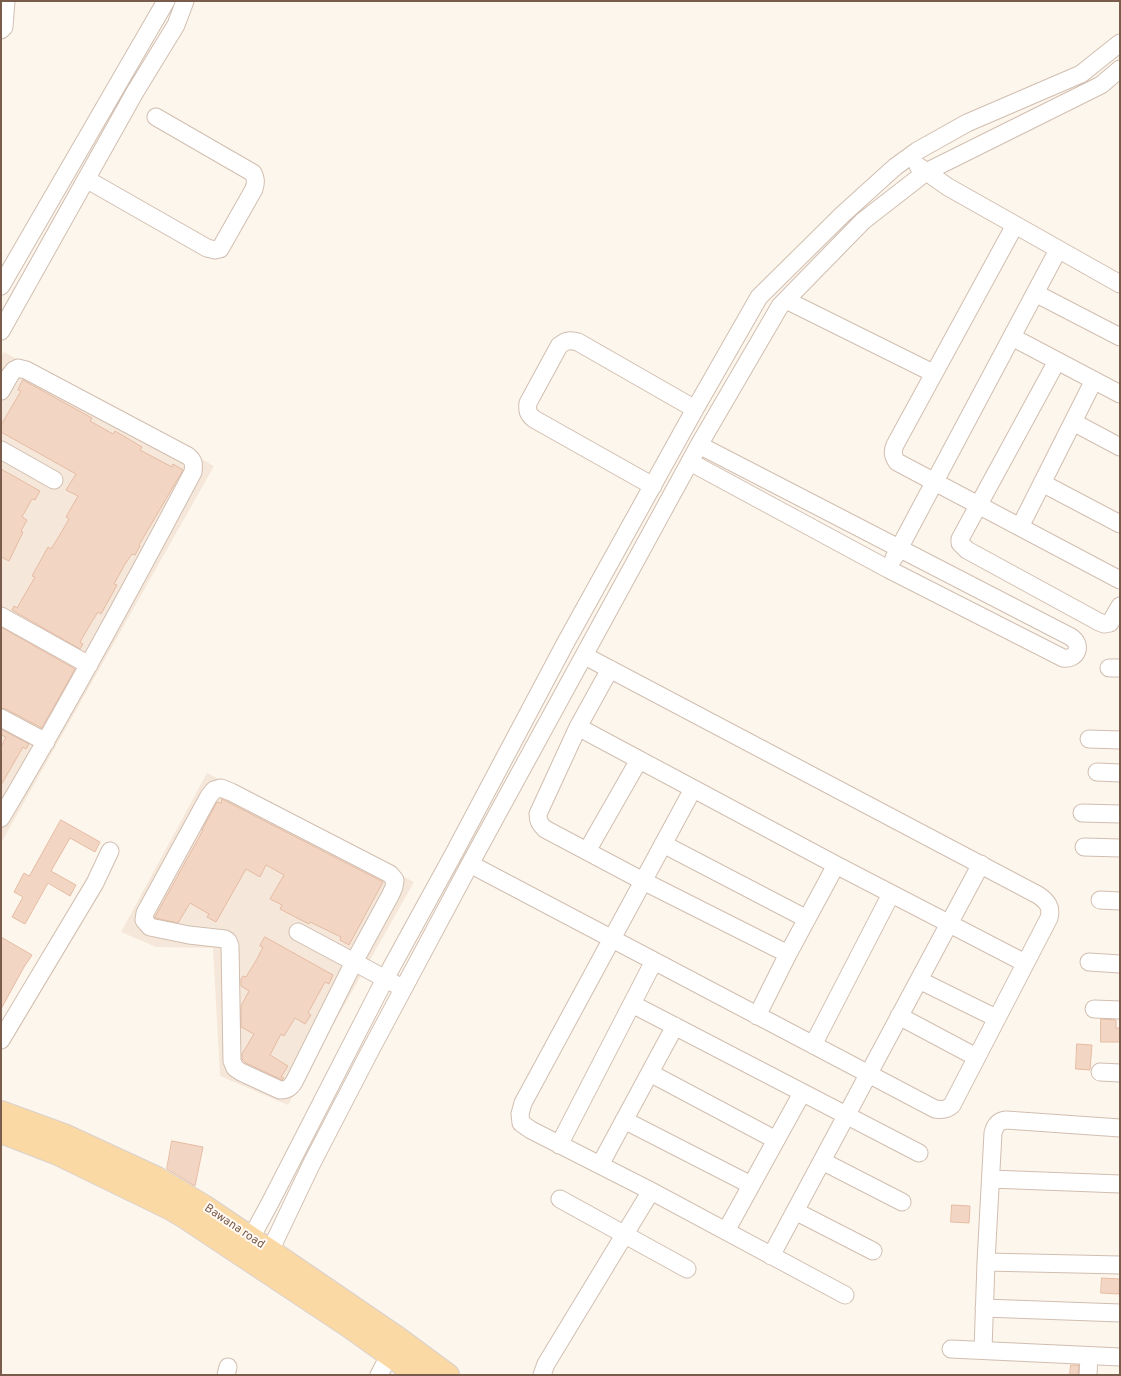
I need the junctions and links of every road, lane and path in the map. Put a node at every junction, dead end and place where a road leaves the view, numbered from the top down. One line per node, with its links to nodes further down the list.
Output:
1 (6, 1): 4 (street)
2 (166, 1): 14 (street)
3 (185, 1): 10 (street)
4 (1, 30)
5 (1120, 43): 8 (street)
6 (1120, 69): 9 (street)
7 (156, 117): 10 (street)
8 (906, 158): 9 (street); 25 (street)
9 (926, 172): 11 (street); 16 (street)
10 (86, 179): 17 (street)
11 (1015, 225): 12 (street); 21 (street)
12 (1058, 250): 13 (street); 15 (street)
13 (1120, 284)
14 (1, 286)
15 (1035, 293): 18 (street); 19 (street)
16 (786, 300): 21 (street); 27 (street)
17 (1, 331)
18 (1012, 337): 20 (street); 32 (street)
19 (1120, 337)
20 (1058, 361): 22 (street); 35 (street)
21 (934, 373): 32 (street)
22 (1094, 380): 24 (street); 26 (street)
23 (1, 391): 44 (street)
24 (1120, 394)
25 (695, 409): 34 (street); 34 (street)
26 (1073, 422): 28 (street); 33 (street)
27 (699, 445): 30 (street); 38 (street)
28 (1120, 447)
29 (1, 450): 31 (street)
30 (690, 462): 39 (street); 43 (street)
31 (54, 480)
32 (934, 482): 35 (street); 38 (street)
33 (1042, 483): 36 (street); 37 (street)
34 (652, 486): 80 (street)
35 (978, 505): 37 (street); 41 (street)
36 (1120, 524)
37 (1020, 527): 40 (street)
38 (898, 549): 39 (street); 39 (street)
39 (888, 569)
40 (1120, 580)
41 (1120, 606)
42 (1, 616): 44 (street)
43 (585, 656): 45 (street); 63 (street)
44 (89, 665): 50 (street)
45 (610, 669): 47 (street); 64 (street)
46 (1, 718): 50 (street)
47 (578, 727): 51 (street); 62 (street)
48 (1089, 739): 49 (street)
49 (1120, 740)
50 (46, 742): 57 (street)
51 (639, 760): 54 (street); 62 (street)
52 (1096, 772): 53 (street)
53 (1120, 773)
54 (693, 789): 58 (street); 65 (street)
55 (1082, 813): 56 (street)
56 (1120, 814)
57 (1, 818)
58 (663, 844): 66 (street); 70 (street)
59 (1084, 847): 60 (street)
60 (1120, 848)
61 (110, 851): 90 (street)
62 (587, 851): 66 (street)
63 (470, 864): 73 (street); 82 (street)
64 (981, 864): 71 (street); 78 (street)
65 (836, 865): 67 (street); 70 (street)
66 (643, 881): 73 (street); 74 (street)
67 (891, 894): 71 (street); 91 (street)
68 (1100, 900): 69 (street)
69 (1120, 900)
70 (807, 919): 74 (street)
71 (949, 924): 78 (street); 81 (street)
72 (298, 932): 76 (street)
73 (612, 939): 75 (street); 104 (street)
74 (788, 954): 86 (street)
75 (654, 961): 83 (street); 86 (street)
76 (354, 962): 76 (street); 80 (street)
77 (1089, 962): 79 (street)
78 (1025, 963): 88 (street)
79 (1120, 964)
80 (385, 979): 82 (street); 117 (street)
81 (919, 980): 87 (street); 88 (street)
82 (403, 988): 118 (street)
83 (632, 1004): 89 (street); 104 (street)
84 (1094, 1009): 85 (street)
85 (1120, 1010)
86 (757, 1016): 91 (street)
87 (899, 1016): 92 (street); 96 (street)
88 (996, 1018): 92 (street)
89 (675, 1026): 94 (street); 97 (street)
90 (1, 1040)
91 (813, 1045): 96 (street)
92 (976, 1057): 96 (street)
93 (1100, 1072): 95 (street)
94 (650, 1073): 100 (street); 103 (street)
95 (1120, 1073)
96 (868, 1074): 99 (street)
97 (802, 1093): 99 (street); 103 (street)
98 (1, 1112): 117 (main road, Bawana road)
99 (846, 1116): 105 (street); 106 (street)
100 (624, 1120): 107 (street); 110 (street)
101 (1120, 1128): 108 (street)
102 (1, 1132): 131 (main road, Bawana road)
103 (776, 1140): 110 (street)
104 (559, 1145): 107 (street)
105 (919, 1153)
106 (822, 1162): 113 (street); 114 (street)
107 (600, 1165): 111 (street)
108 (991, 1179): 109 (street); 121 (street)
109 (1120, 1184)
110 (752, 1185): 115 (street)
111 (651, 1191): 115 (street); 116 (street)
112 (560, 1199): 116 (street)
113 (902, 1202)
114 (795, 1211): 119 (street); 120 (street)
115 (726, 1231): 120 (street)
116 (625, 1235): 123 (street); 134 (street)
117 (251, 1238): 118 (main road, Bawana road)
118 (270, 1251): 133 (main road, Bawana road)
119 (873, 1252)
120 (771, 1256): 124 (street)
121 (986, 1262): 122 (street); 125 (street)
122 (1120, 1265)
123 (687, 1269)
124 (845, 1295)
125 (984, 1308): 126 (street); 128 (street)
126 (1120, 1313)
127 (951, 1349): 128 (street)
128 (983, 1350): 129 (street)
129 (1089, 1356): 130 (street); 135 (street)
130 (1120, 1357)
131 (403, 1368): 132 (street)
132 (379, 1375)
133 (448, 1375)
134 (542, 1375)
135 (1088, 1375)

